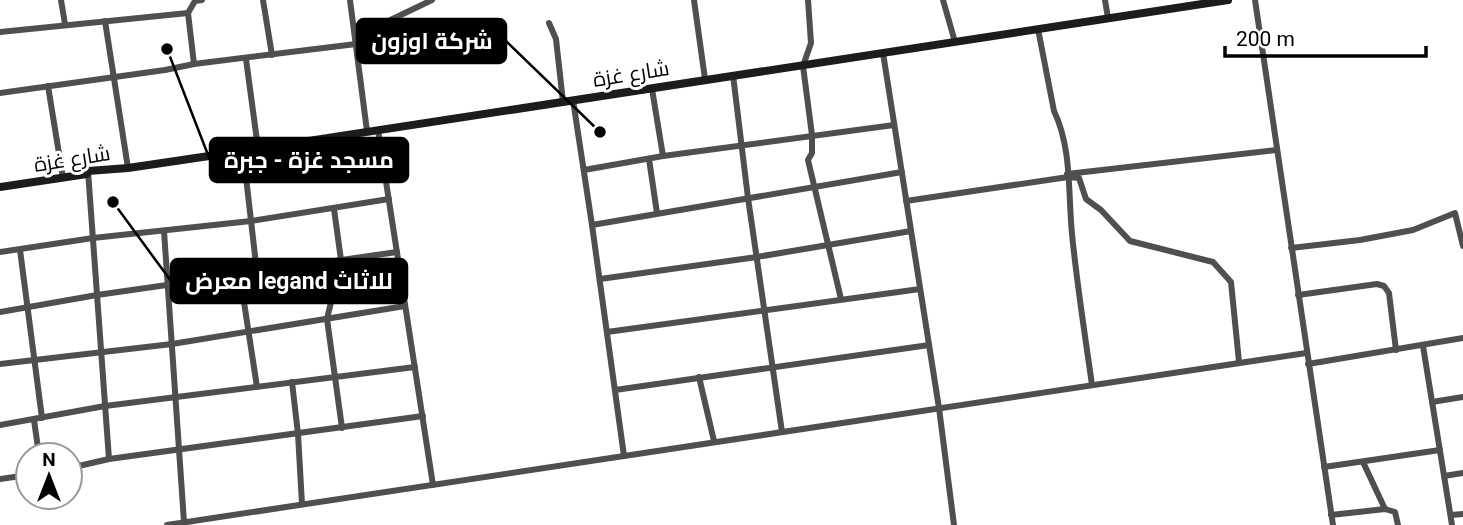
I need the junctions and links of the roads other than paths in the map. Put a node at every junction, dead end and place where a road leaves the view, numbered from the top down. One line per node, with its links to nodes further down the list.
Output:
1 (61, 0): 16 (street)
2 (198, 0): 12 (street)
3 (263, 0): 22 (street)
4 (350, 0): 19 (street)
5 (432, 0): 19 (street)
6 (694, 0): 28 (street)
7 (808, 0): 25 (street)
8 (943, 0): 20 (street)
9 (1105, 0): 13 (street)
10 (1228, 0): 13 (main road, شارع غزة)
11 (1255, 0): 40 (street)
12 (188, 13): 14 (street); 24 (street)
13 (1108, 18): 17 (main road, شارع غزة)
14 (105, 21): 16 (street); 27 (street)
15 (549, 23): 33 (street)
16 (65, 24): 18 (street)
17 (1038, 29): 20 (main road, شارع غزة); 48 (street)
18 (0, 32)
19 (356, 40): 22 (street); 36 (street)
20 (955, 42): 21 (main road, شارع غزة)
21 (883, 53): 25 (main road, شارع غزة); 34 (street)
22 (272, 55): 23 (street)
23 (246, 59): 24 (street); 39 (street)
24 (194, 64): 27 (street)
25 (803, 66): 26 (main road, شارع غزة); 37 (street)
26 (733, 75): 28 (main road, شارع غزة); 38 (street)
27 (115, 77): 29 (street); 44 (street)
28 (705, 79): 30 (main road, شارع غزة)
29 (48, 86): 31 (street); 49 (street)
30 (652, 89): 32 (main road, شارع غزة); 42 (street)
31 (0, 93)
32 (573, 100): 33 (main road, شارع غزة); 45 (street)
33 (563, 102): 35 (main road, شارع غزة)
34 (894, 125): 37 (street); 47 (street)
35 (378, 130): 36 (main road, شارع غزة); 53 (street)
36 (367, 131): 39 (main road, شارع غزة)
37 (812, 135): 38 (street); 50 (street)
38 (741, 147): 42 (street); 52 (street)
39 (258, 148): 41 (main road, شارع غزة)
40 (1277, 150): 48 (street); 64 (street)
41 (243, 151): 44 (main road, شارع غزة); 57 (street)
42 (663, 156): 43 (street)
43 (649, 159): 45 (street); 56 (street)
44 (128, 168): 46 (main road, شارع غزة)
45 (584, 170): 58 (street)
46 (88, 171): 49 (main road, شارع غزة); 61 (street)
47 (902, 172): 50 (street); 54 (street)
48 (1068, 176): 54 (street); 93 (street); 101 (street)
49 (63, 178): 51 (main road, شارع غزة)
50 (813, 186): 52 (street); 62 (street)
51 (0, 187)
52 (748, 198): 56 (street); 68 (street)
53 (389, 199): 55 (street); 67 (street)
54 (906, 201): 60 (street)
55 (334, 209): 57 (street); 69 (street)
56 (657, 213): 58 (street)
57 (251, 221): 59 (street); 70 (street)
58 (592, 225): 72 (street)
59 (164, 230): 61 (street); 73 (street)
60 (911, 231): 62 (street); 74 (street)
61 (93, 238): 65 (street); 75 (street)
62 (829, 243): 68 (street); 77 (street)
63 (1463, 246): 64 (street)
64 (1291, 248): 76 (street)
65 (20, 250): 66 (street); 79 (street)
66 (0, 252)
67 (397, 252): 69 (street); 78 (street)
68 (757, 257): 72 (street); 80 (street)
69 (341, 260): 70 (street); 82 (street)
70 (257, 273): 71 (street)
71 (240, 276): 73 (street); 83 (street)
72 (600, 279): 84 (street)
73 (168, 286): 75 (street); 86 (street)
74 (920, 289): 77 (street); 87 (street)
75 (97, 295): 79 (street); 90 (street)
76 (1298, 295): 89 (street); 91 (street)
77 (841, 299): 80 (street)
78 (405, 306): 82 (street); 96 (street)
79 (28, 308): 81 (street); 92 (street)
80 (764, 310): 84 (street); 97 (street)
81 (0, 312)
82 (327, 319): 83 (street); 98 (street)
83 (249, 332): 86 (street); 102 (street)
84 (607, 332): 103 (street)
85 (1463, 338): 88 (street)
86 (172, 344): 90 (street); 105 (street)
87 (929, 345): 97 (street); 108 (street)
88 (1423, 346): 89 (street); 106 (street)
89 (1396, 350): 95 (street)
90 (101, 352): 92 (street); 107 (street)
91 (1307, 353): 93 (street); 95 (street)
92 (35, 361): 94 (street); 110 (street)
93 (1239, 362): 101 (street)
94 (0, 364)
95 (1308, 364): 123 (street)
96 (415, 367): 98 (street); 109 (street)
97 (774, 367): 99 (street); 113 (street)
98 (335, 377): 100 (street); 112 (street)
99 (699, 377): 103 (street); 116 (street)
100 (292, 382): 102 (street); 114 (street)
101 (1092, 385): 108 (street)
102 (257, 387): 105 (street)
103 (615, 390): 119 (street)
104 (1463, 397): 106 (street)
105 (175, 398): 107 (street); 117 (street)
106 (1432, 402): 118 (street)
107 (105, 407): 110 (street); 120 (street)
108 (939, 408): 113 (street); 134 (street)
109 (422, 416): 112 (street); 126 (street)
110 (38, 419): 111 (street); 115 (street)
111 (0, 425)
112 (342, 428): 114 (street)
113 (782, 432): 116 (street)
114 (298, 434): 117 (street); 127 (street)
115 (39, 441)
116 (714, 442): 119 (street)
117 (179, 450): 120 (street); 132 (street)
118 (1440, 450): 121 (street); 125 (street)
119 (624, 456): 126 (street)
120 (109, 459): 122 (street)
121 (1363, 462): 123 (street); 128 (street)
122 (84, 465)
123 (1324, 467): 130 (street)
124 (1463, 473): 125 (street)
125 (1444, 477): 131 (street)
126 (433, 485): 127 (street)
127 (302, 504): 132 (street)
128 (1385, 509): 130 (street); 136 (street)
129 (1463, 514): 131 (street)
130 (1331, 515): 135 (street)
131 (1451, 515): 137 (street)
132 (184, 522): 133 (street)
133 (167, 525)
134 (954, 525)
135 (1333, 525)
136 (1398, 525)
137 (1452, 525)

